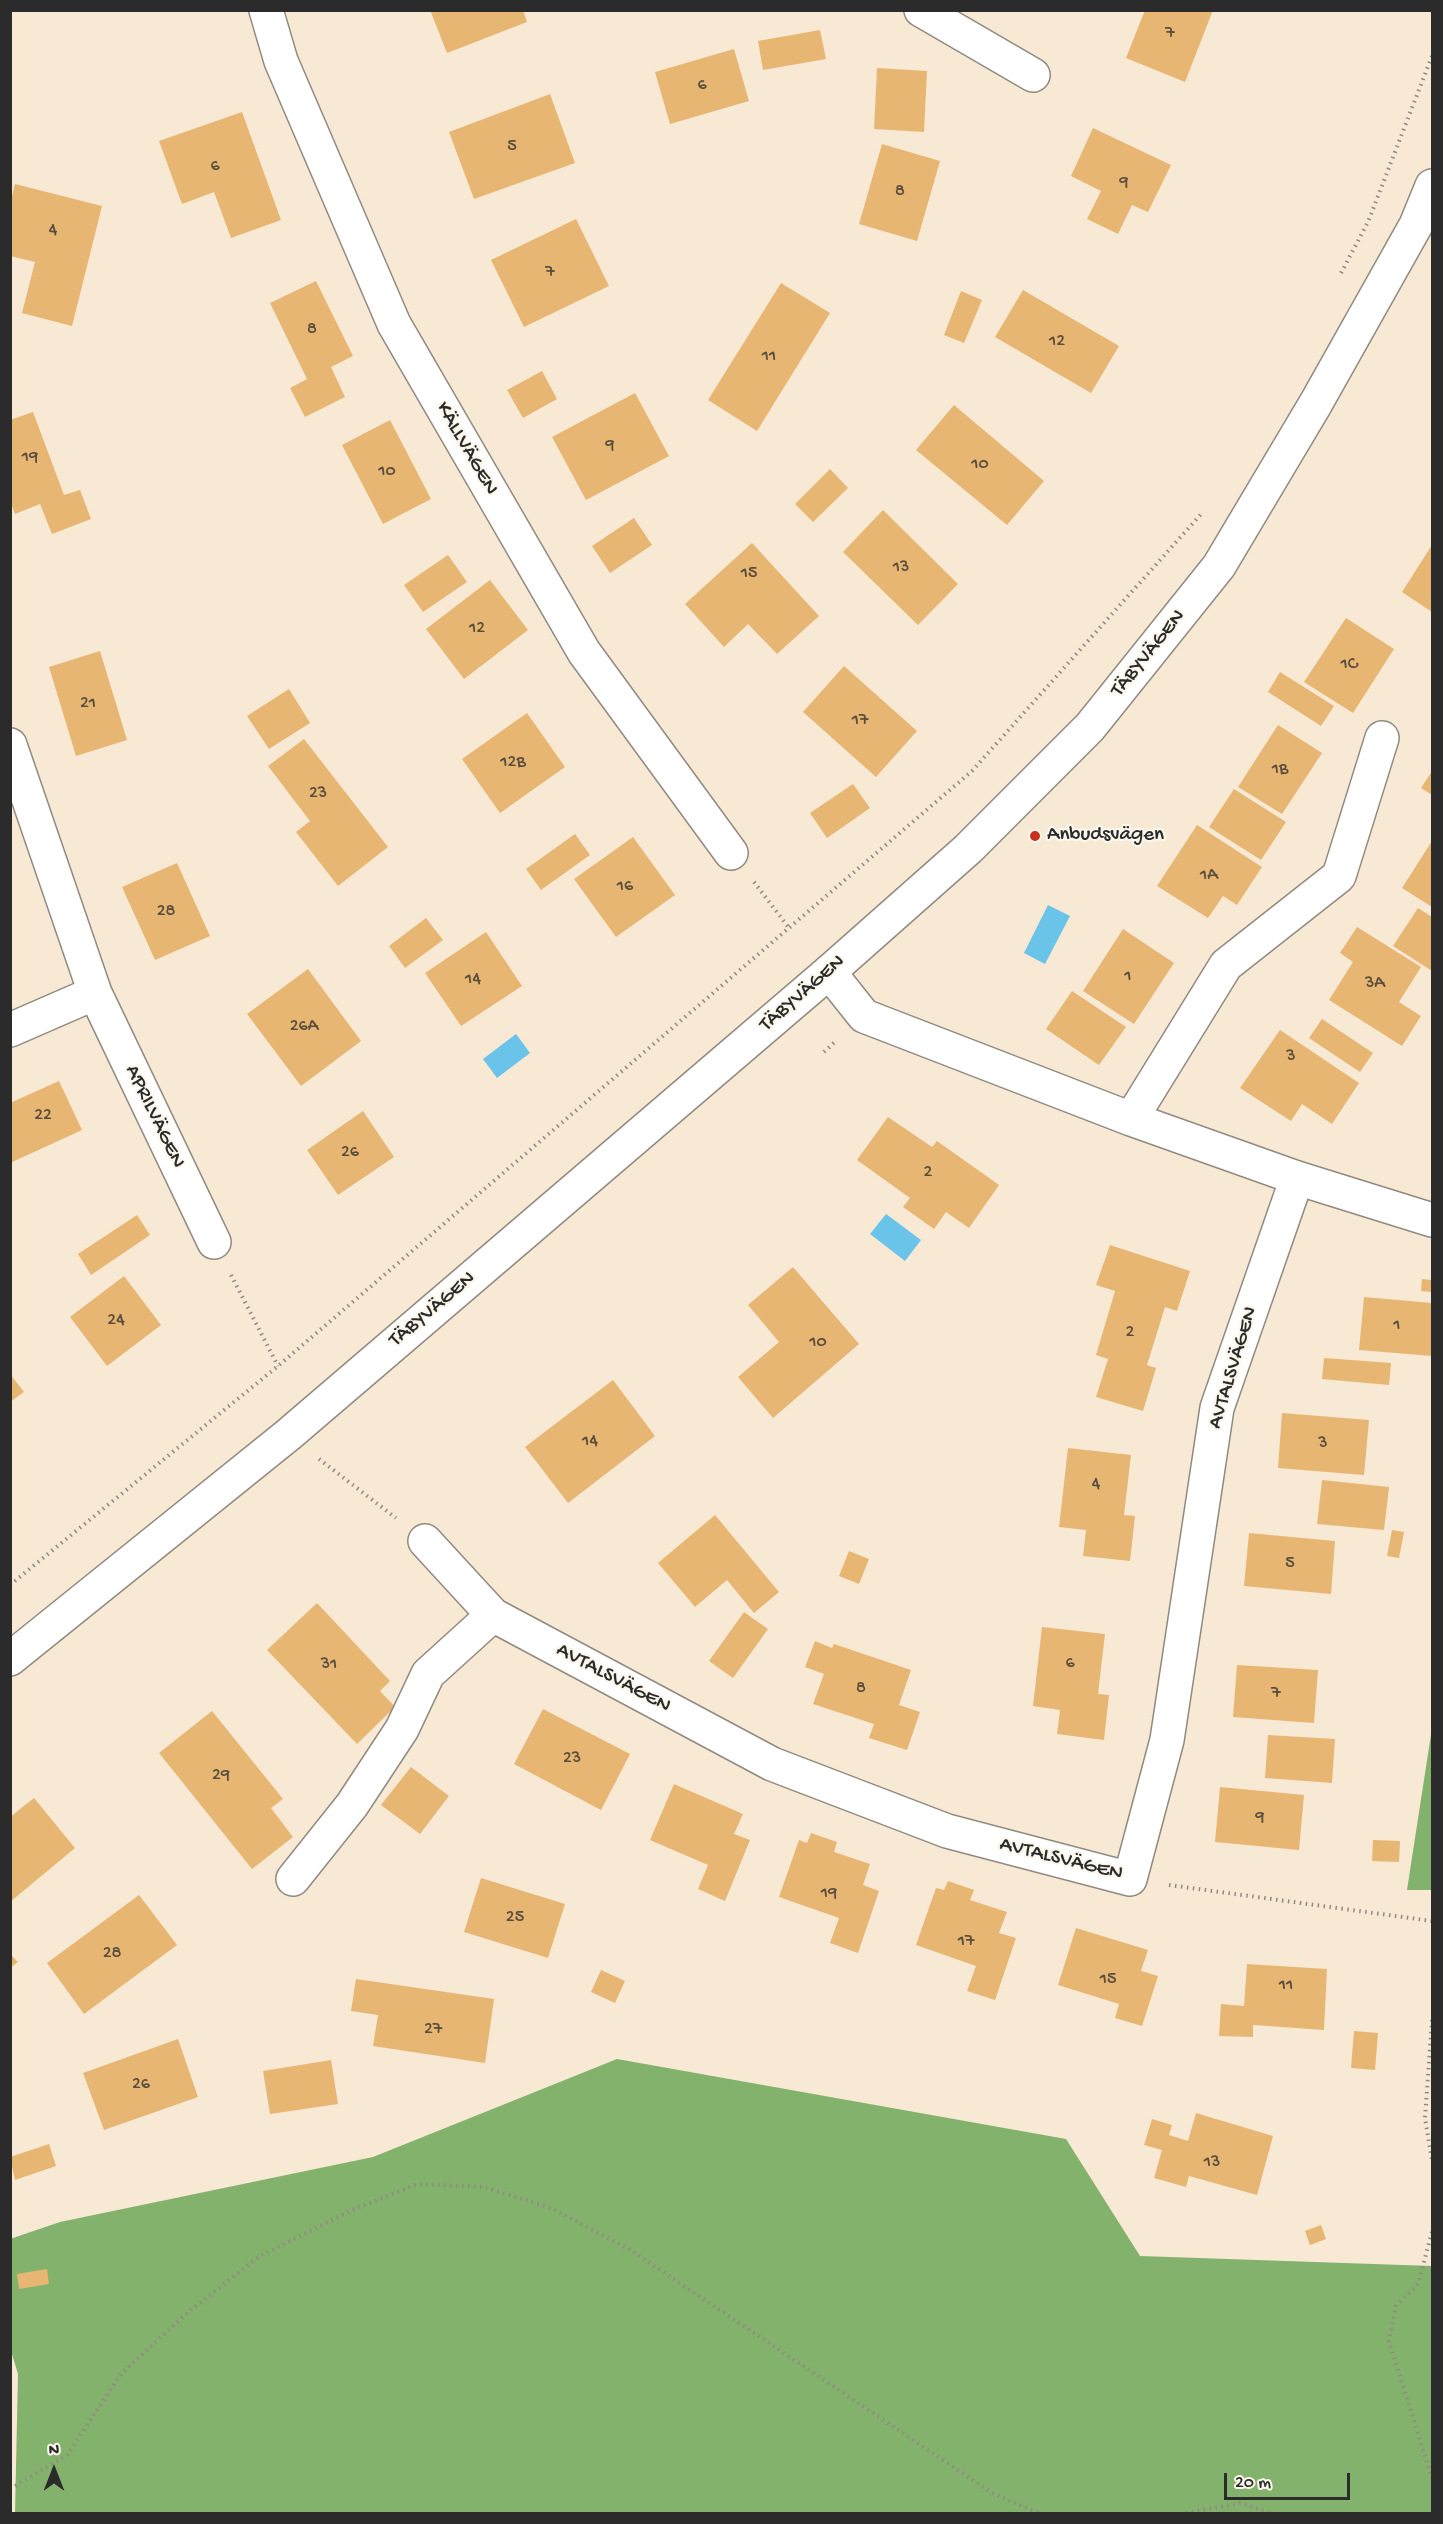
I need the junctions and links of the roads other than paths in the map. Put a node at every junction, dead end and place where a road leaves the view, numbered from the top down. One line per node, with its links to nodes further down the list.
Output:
1 (266, 10): 7 (street, KÄLLVÄGEN)
2 (921, 10): 3 (street)
3 (1034, 75)
4 (1432, 186): 8 (street, TÄBYVÄGEN)
5 (1382, 738): 11 (street)
6 (10, 745): 9 (street, APRILVÄGEN)
7 (731, 853)
8 (829, 972): 11 (street); 17 (street, TÄBYVÄGEN)
9 (94, 993): 10 (street); 14 (street, APRILVÄGEN)
10 (10, 1030)
11 (1131, 1119): 12 (street)
12 (1297, 1178): 13 (street); 16 (street, AVTALSVÄGEN)
13 (1432, 1220)
14 (214, 1242)
15 (425, 1541): 16 (street, AVTALSVÄGEN)
16 (493, 1615): 18 (street)
17 (10, 1659)
18 (293, 1879)

